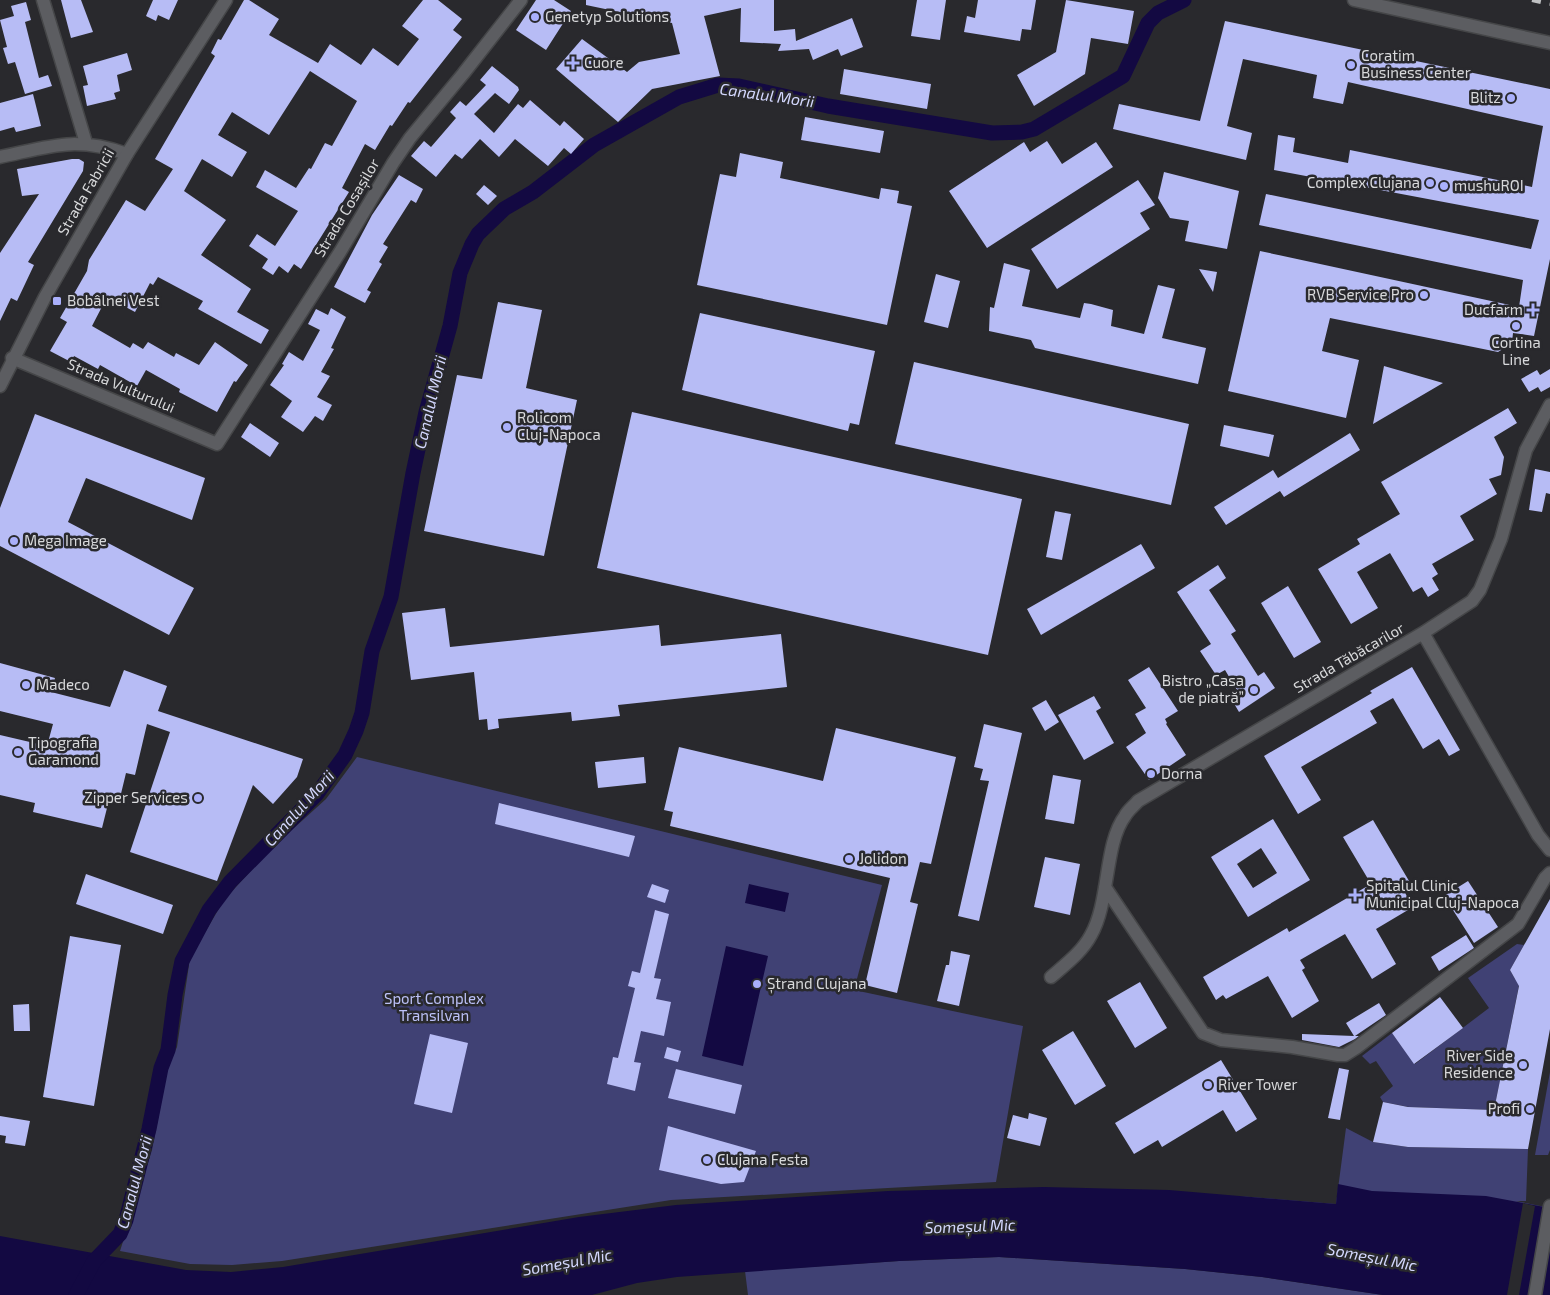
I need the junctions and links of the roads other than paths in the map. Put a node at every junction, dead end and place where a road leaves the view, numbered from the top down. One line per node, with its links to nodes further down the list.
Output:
1 (43, 0): 8 (street)
2 (221, 0): 6 (street, Strada Fabricii)
3 (226, 0): 6 (street, Strada Fabricii)
4 (521, 0): 14 (street, Strada Cosașilor)
5 (1354, 0): 7 (street)
6 (211, 21): 9 (street, Strada Fabricii)
7 (1550, 44)
8 (86, 143): 9 (street); 10 (street)
9 (127, 154): 11 (street, Strada Fabricii)
10 (0, 157)
11 (12, 358): 12 (street, Strada Fabricii); 14 (street, Strada Vulturului)
12 (0, 386)
13 (1550, 405): 15 (street, Strada Tăbăcarilor)
14 (218, 444)
15 (1423, 634): 16 (street); 18 (street, Strada Tăbăcarilor)
16 (1550, 850)
17 (1550, 873): 18 (street)
18 (1105, 887): 19 (street, Strada Tăbăcarilor)
19 (1051, 977)
20 (1550, 1206): 21 (street)
21 (1535, 1295)

